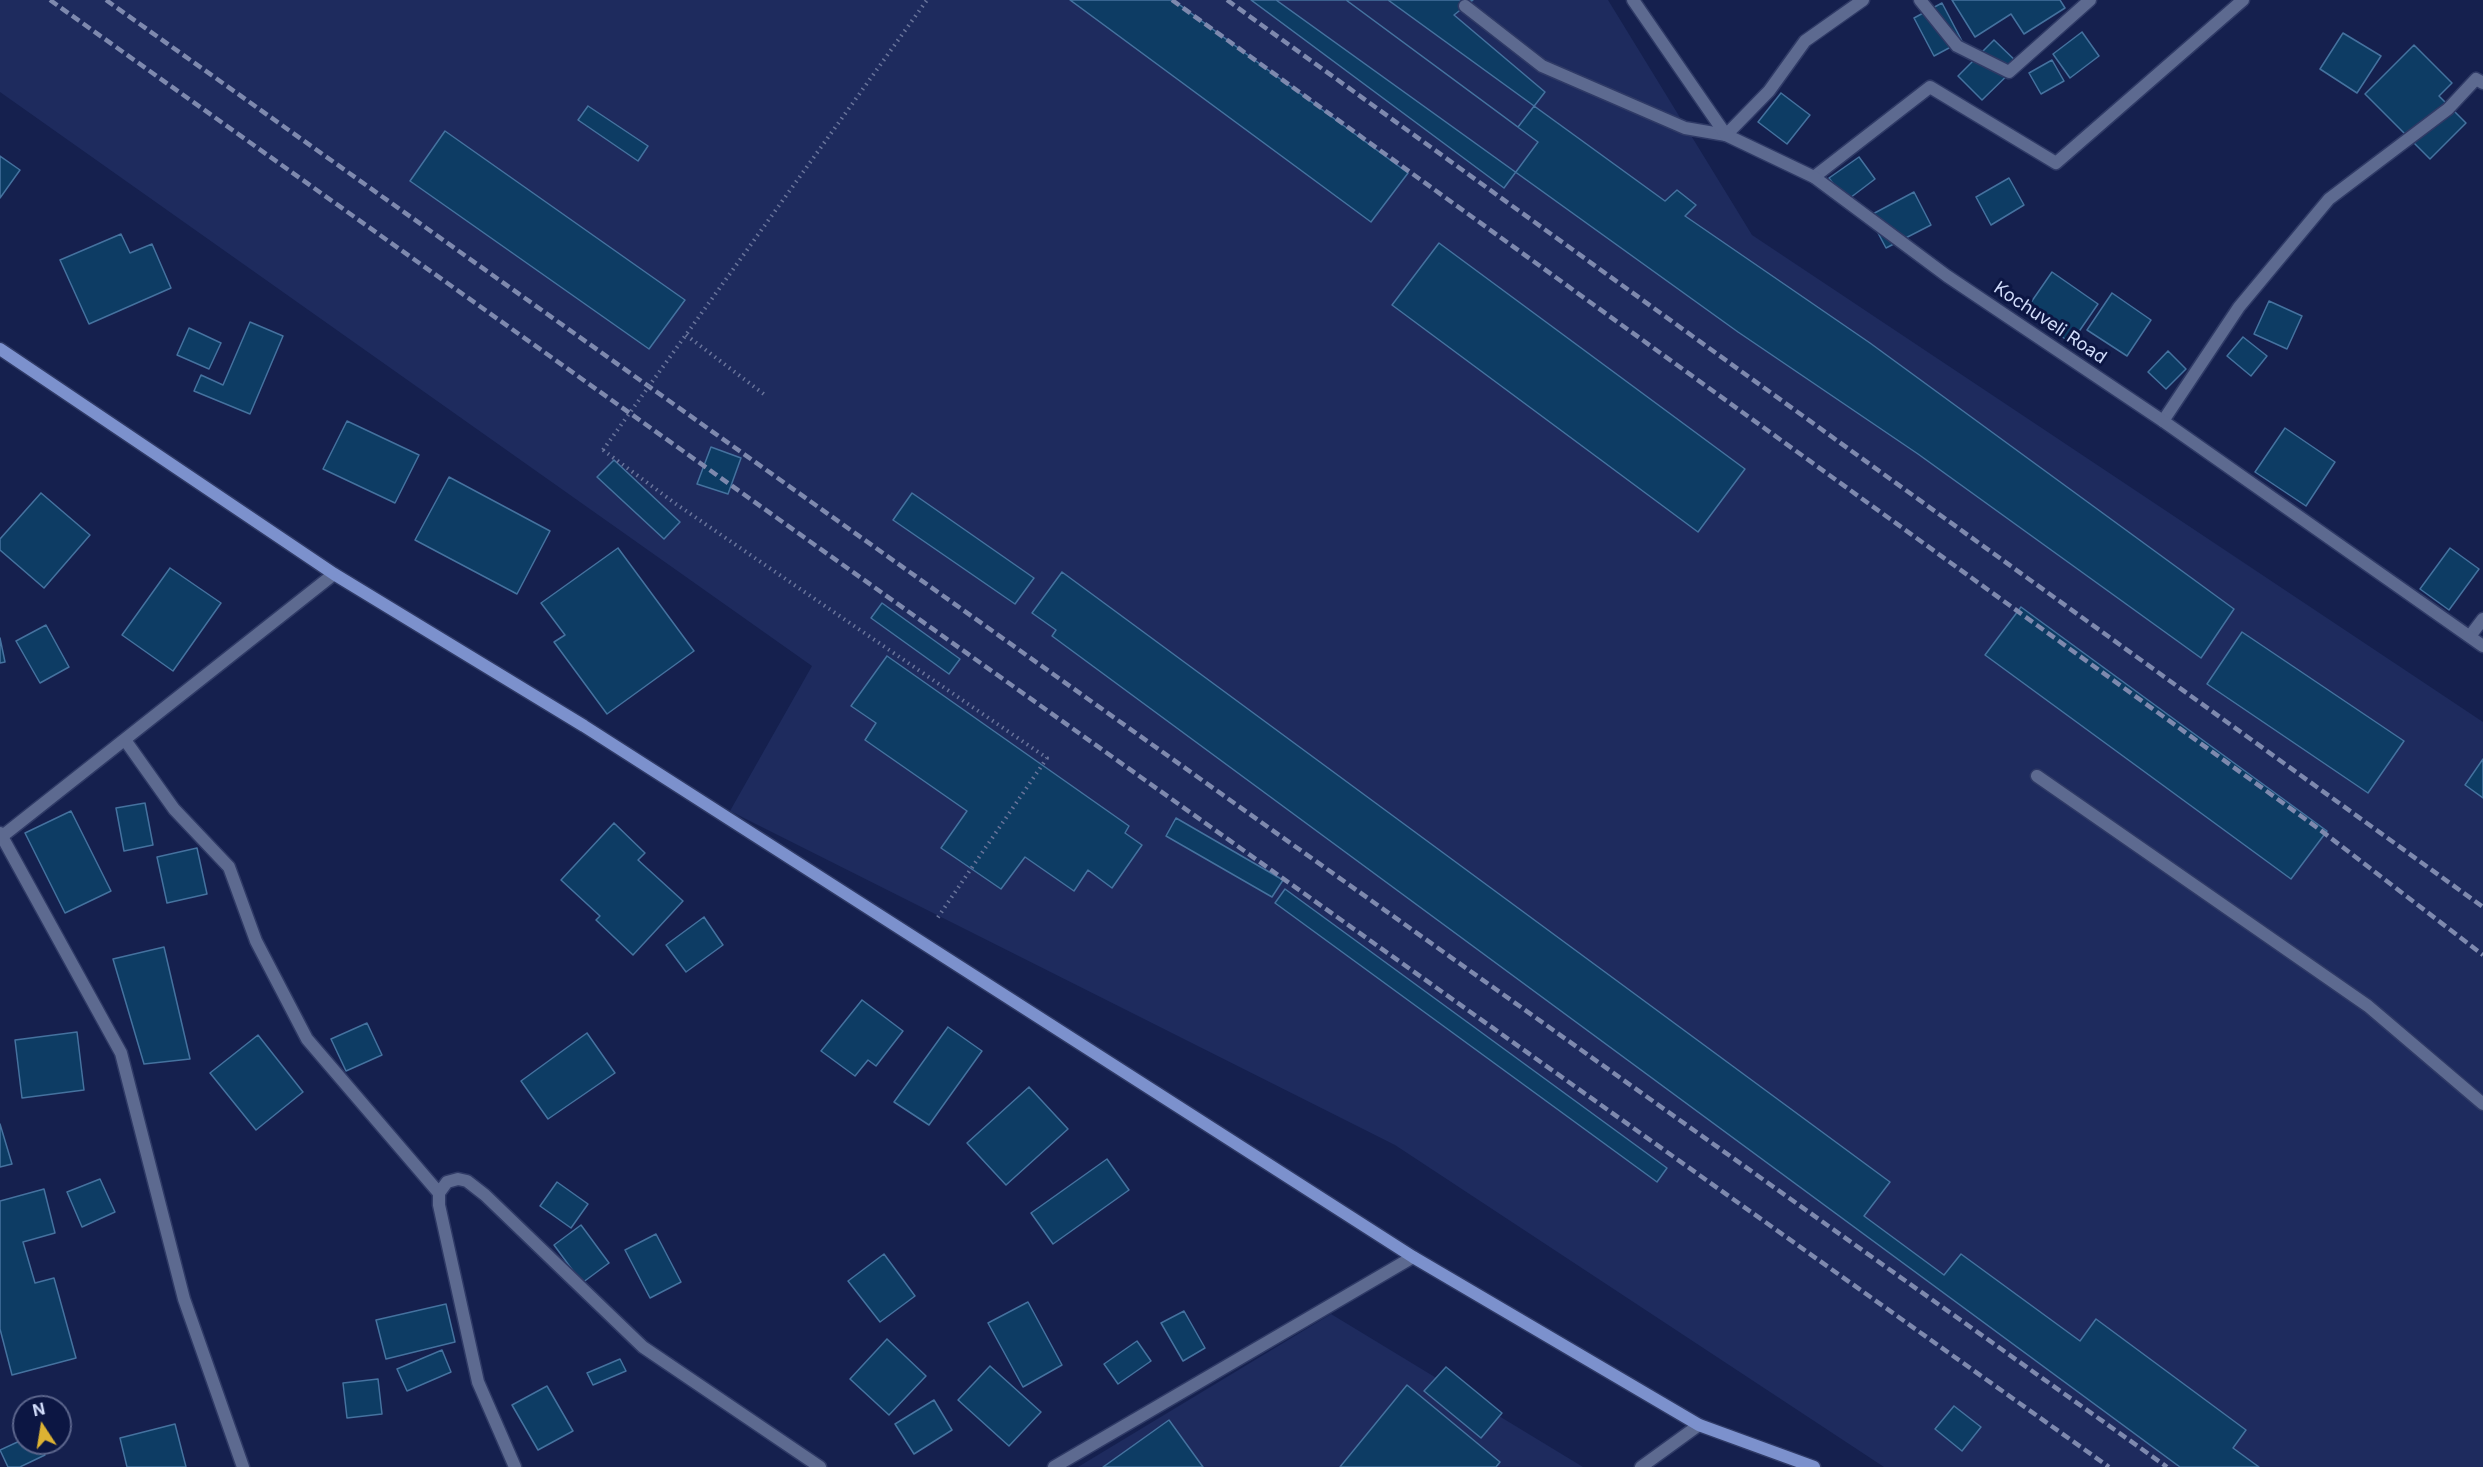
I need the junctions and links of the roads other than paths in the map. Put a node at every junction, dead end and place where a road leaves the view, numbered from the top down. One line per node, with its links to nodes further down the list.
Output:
1 (1633, 0): 8 (street, Kochuveli Road)
2 (1863, 0): 8 (street)
3 (1920, 0): 4 (street)
4 (2090, 0)
5 (2243, 0): 9 (street)
6 (1465, 6): 8 (street)
7 (2483, 83): 11 (street)
8 (1726, 135): 9 (street, Kochuveli Road)
9 (1814, 177): 11 (street, Kochuveli Road)
10 (0, 349): 12 (main road)
11 (2163, 421): 14 (street, Kochuveli Road)
12 (334, 574): 16 (street); 21 (main road)
13 (2483, 619): 14 (street)
14 (2470, 636): 15 (street, Kochuveli Road)
15 (2483, 646)
16 (124, 740): 18 (street); 20 (street)
17 (2037, 776): 19 (street)
18 (1, 836): 23 (street)
19 (2483, 1104)
20 (439, 1193): 24 (street); 25 (street)
21 (1413, 1257): 22 (main road); 26 (street)
22 (1699, 1425): 27 (street); 28 (main road)
23 (243, 1467)
24 (515, 1467)
25 (820, 1467)
26 (1054, 1467)
27 (1641, 1467)
28 (1814, 1467)

